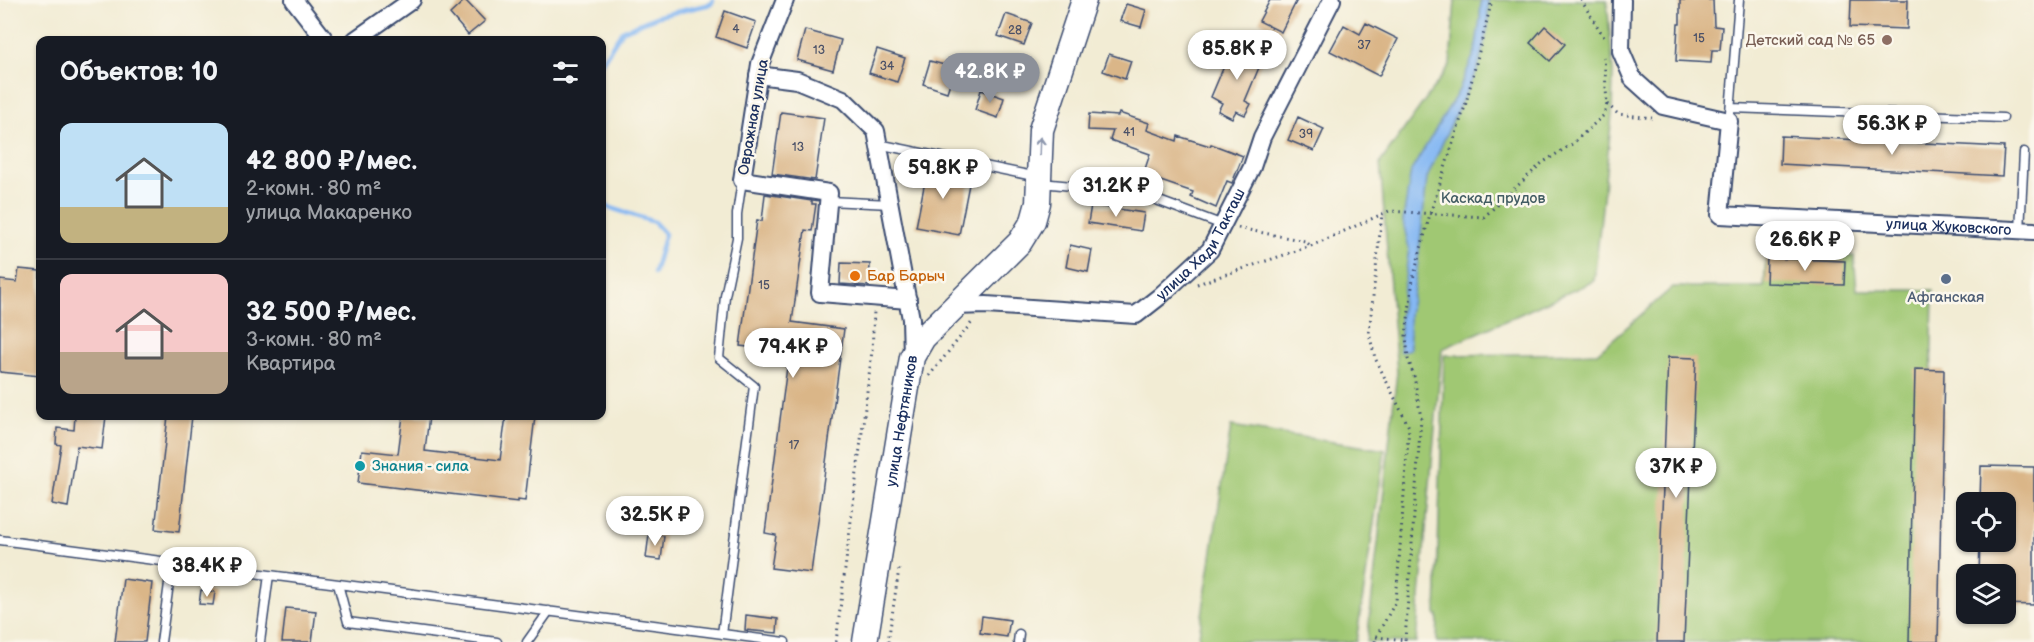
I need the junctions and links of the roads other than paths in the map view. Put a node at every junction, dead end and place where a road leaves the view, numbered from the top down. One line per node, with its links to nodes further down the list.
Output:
1 (294, 0): 8 (street)
2 (412, 0): 9 (street)
3 (785, 0): 10 (street, Овражная улица)
4 (1084, 0): 16 (street, улица Нефтяников, one-way to 4)
5 (1332, 0): 19 (street, улица Хади Такташ)
6 (1622, 0): 11 (street)
7 (1739, 0): 11 (lane)
8 (322, 36)
9 (361, 36)
10 (758, 75): 13 (street); 15 (street, Овражная улица)
11 (1730, 114): 12 (lane); 20 (street, улица Жуковского)
12 (2003, 118)
13 (878, 144): 16 (lane); 18 (street)
14 (2024, 152): 20 (lane)
15 (742, 180): 17 (street); 29 (lane, Овражная улица)
16 (1039, 180): 19 (lane); 22 (street, улица Нефтяников)
17 (828, 201): 18 (lane); 21 (street)
18 (890, 204): 21 (street)
19 (1223, 225): 22 (street, улица Хади Такташ)
20 (2027, 231)
21 (908, 300): 23 (street)
22 (956, 306): 23 (street, улица Нефтяников)
23 (912, 357): 36 (street, улица Нефтяников)
24 (0, 540): 25 (lane)
25 (172, 562): 26 (lane); 31 (lane)
26 (269, 575): 27 (lane); 32 (lane)
27 (338, 584): 28 (lane); 33 (lane)
28 (549, 611): 29 (lane); 34 (lane)
29 (722, 634): 30 (lane)
30 (749, 640): 35 (lane)
31 (161, 642)
32 (260, 642)
33 (497, 642)
34 (527, 642)
35 (785, 642)
36 (865, 642)

